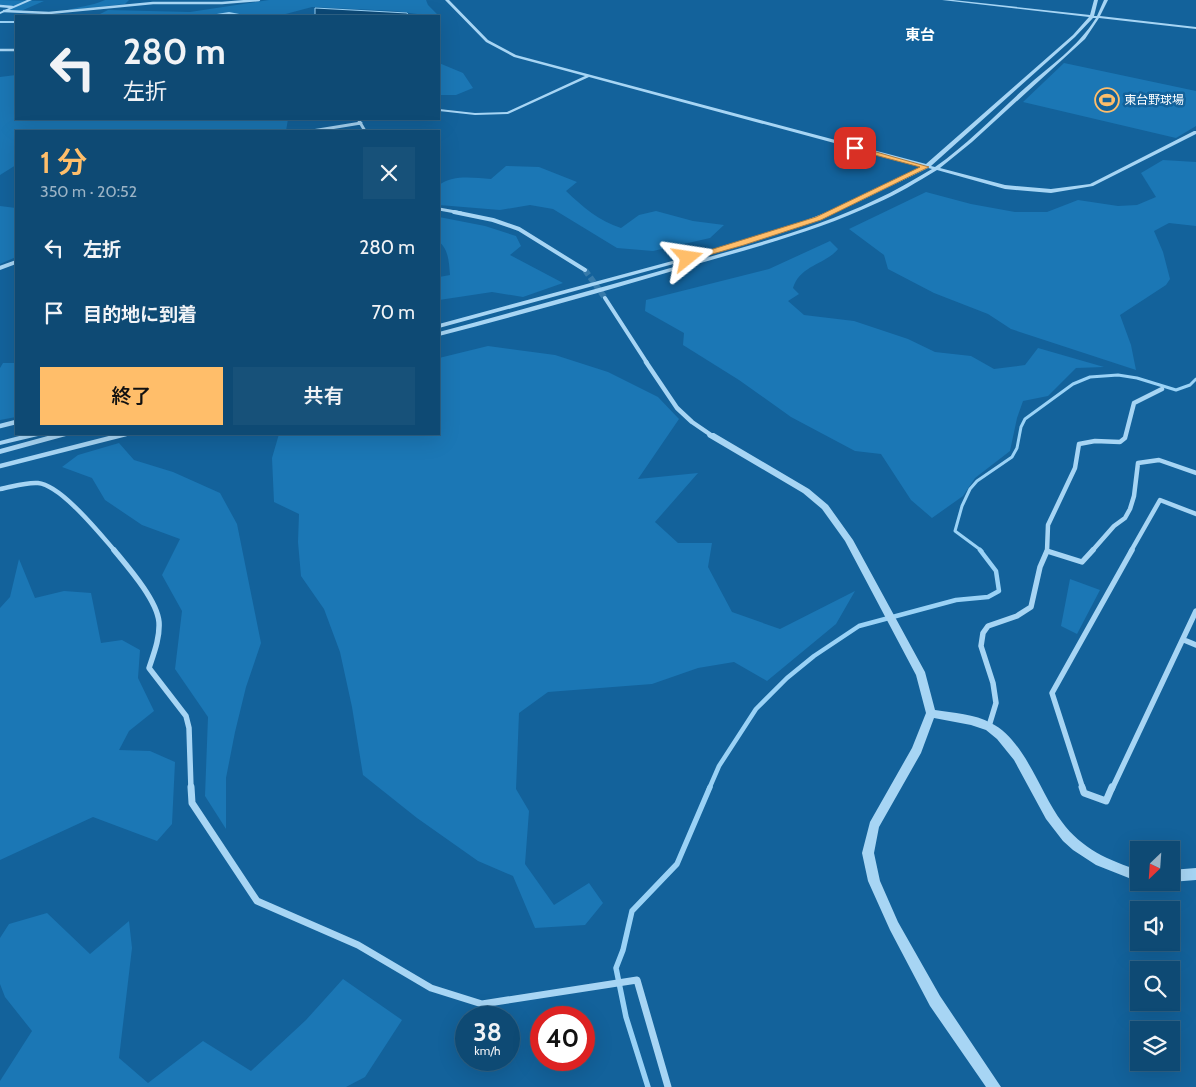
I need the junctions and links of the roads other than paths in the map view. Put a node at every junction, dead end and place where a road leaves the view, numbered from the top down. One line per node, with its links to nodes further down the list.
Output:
1 (30, 0): 8 (street)
2 (259, 0): 9 (street)
3 (447, 0): 15 (street)
4 (944, 0): 10 (street)
5 (1096, 0): 10 (street)
6 (1106, 0): 11 (street)
7 (0, 6): 8 (street)
8 (12, 7): 9 (street)
9 (2, 12)
10 (1092, 16): 11 (street); 22 (street)
11 (1100, 17): 12 (street); 23 (street)
12 (1196, 28)
13 (0, 50): 14 (street)
14 (15, 50)
15 (587, 77): 16 (street); 22 (street)
16 (440, 110)
17 (359, 120): 18 (street)
18 (361, 123): 19 (street); 20 (street)
19 (318, 130)
20 (364, 130)
21 (1196, 132): 23 (street)
22 (926, 167): 23 (street); 29 (street)
23 (935, 170): 30 (street)
24 (440, 210): 27 (street)
25 (15, 262): 26 (street)
26 (0, 268)
27 (585, 270)
28 (606, 298): 37 (street)
29 (440, 326)
30 (440, 334)
31 (1162, 389): 44 (street)
32 (15, 422): 33 (street)
33 (0, 426)
34 (30, 435): 38 (street)
35 (60, 435): 39 (street)
36 (122, 435): 40 (street)
37 (710, 435): 48 (street)
38 (0, 443)
39 (0, 452)
40 (0, 466)
41 (1196, 473): 44 (street)
42 (0, 489): 53 (street)
43 (1196, 514): 46 (street)
44 (1047, 551): 49 (street)
45 (1196, 611): 46 (street)
46 (1184, 640): 47 (street)
47 (1196, 645)
48 (931, 713): 49 (street); 54 (street)
49 (989, 726): 50 (street)
50 (1130, 873)
51 (1196, 874): 52 (street)
52 (1180, 875)
53 (668, 1087)
54 (994, 1087)

